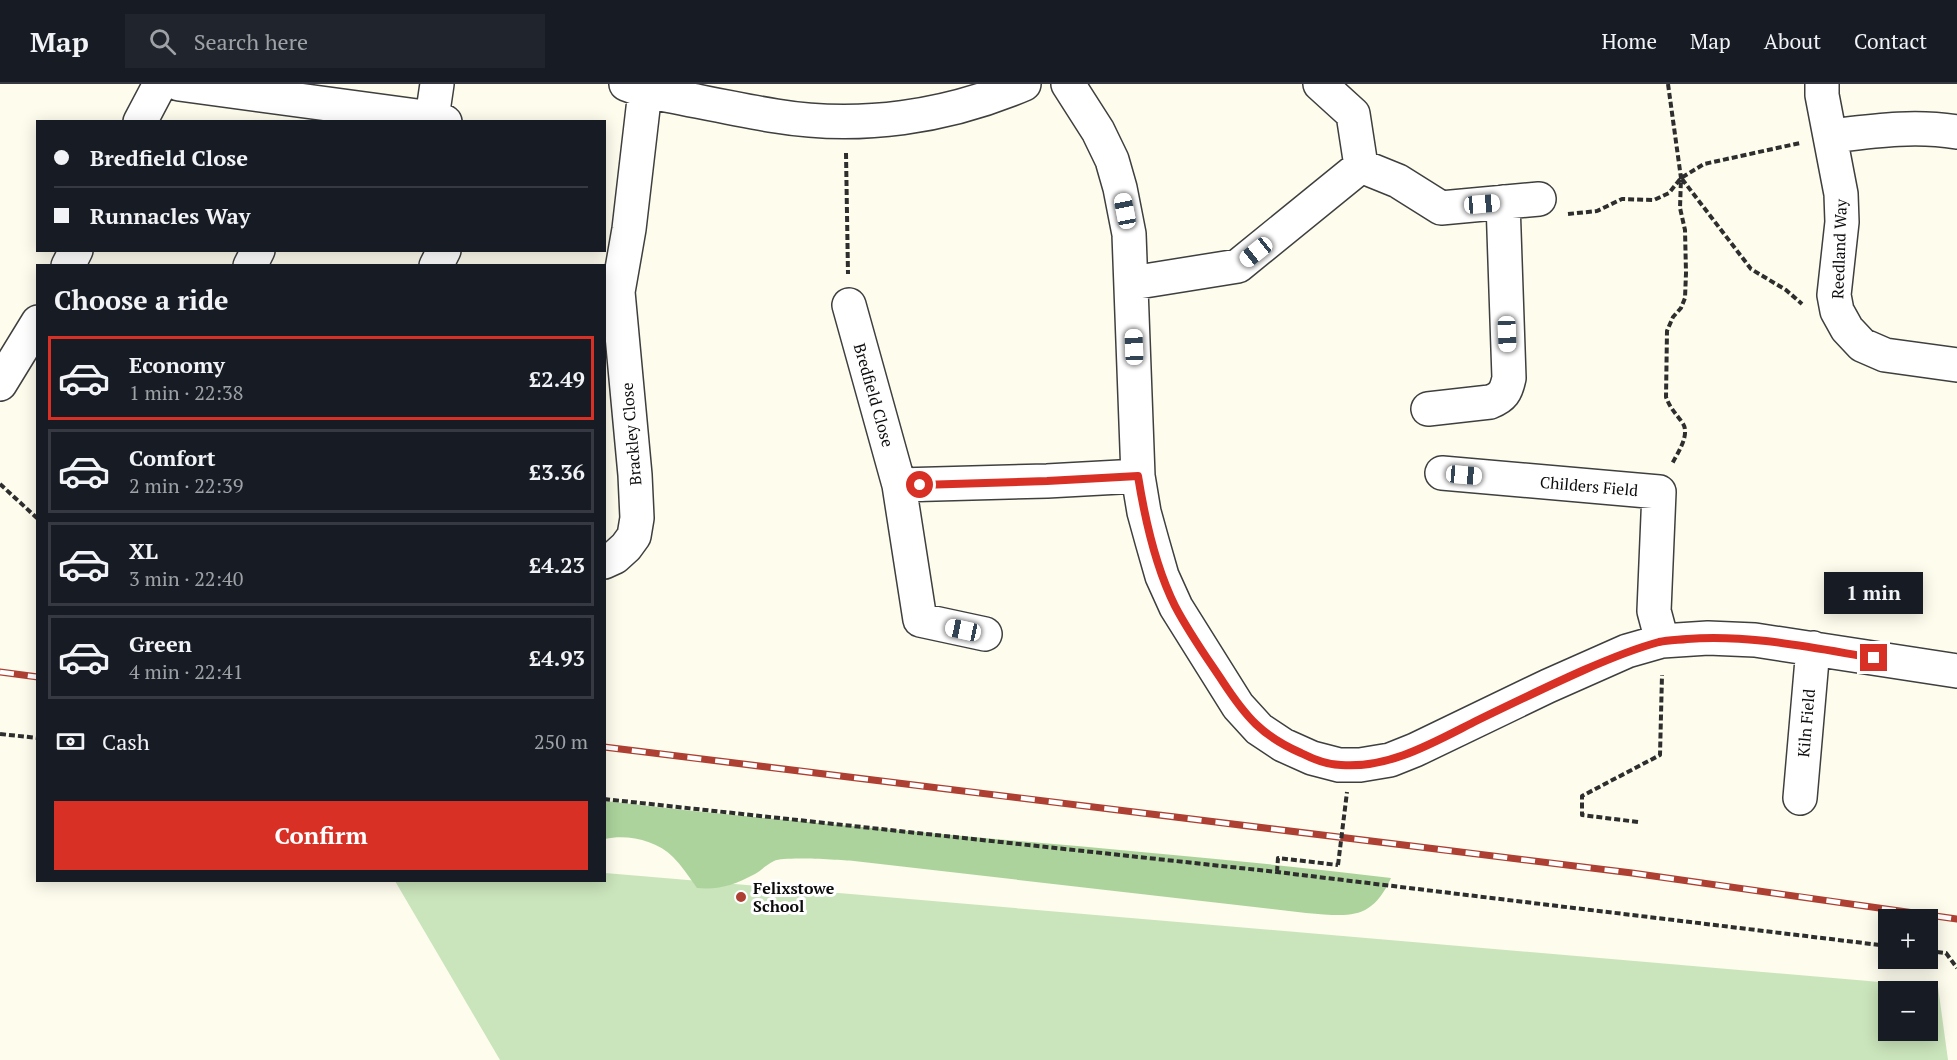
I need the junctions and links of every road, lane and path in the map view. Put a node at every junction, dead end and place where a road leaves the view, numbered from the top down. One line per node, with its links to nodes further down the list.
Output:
1 (160, 84): 11 (street)
2 (179, 84): 10 (street)
3 (436, 84): 12 (street)
4 (1024, 84): 13 (street)
5 (1068, 84): 20 (street)
6 (1320, 84): 16 (street)
7 (1668, 84): 17 (path)
8 (1822, 84): 15 (street, Reedland Way)
9 (635, 87): 13 (street); 21 (street, Brackley Close)
10 (324, 112): 12 (street)
11 (141, 120)
12 (439, 120)
13 (846, 121): 22 (path)
14 (1957, 132): 15 (street)
15 (1831, 136): 17 (path); 25 (street, Reedland Way)
16 (1361, 166): 19 (street); 20 (street)
17 (1682, 178): 18 (path); 23 (path); 32 (path)
18 (1539, 199): 19 (street)
19 (1503, 202): 27 (street)
20 (1132, 283): 29 (street)
21 (611, 304): 34 (street, Brackley Close)
22 (849, 305): 31 (street, Bredfield Close)
23 (1803, 305)
24 (36, 325): 26 (street)
25 (1957, 365)
26 (0, 384)
27 (1428, 409)
28 (1442, 473): 32 (street, Childers Field)
29 (1138, 476): 31 (street); 36 (street)
30 (0, 484): 33 (path)
31 (899, 485): 35 (street, Bredfield Close)
32 (1659, 492): 36 (street, Childers Field)
33 (36, 517)
34 (606, 561)
35 (985, 634)
36 (1662, 642): 37 (street); 44 (path)
37 (1813, 648): 38 (street); 42 (street, Kiln Field)
38 (1957, 671)
39 (0, 734): 40 (path)
40 (36, 738)
41 (1347, 792): 45 (path, bridge)
42 (1800, 798)
43 (606, 799): 45 (path)
44 (1638, 822)
45 (1277, 872): 46 (path)
46 (1878, 945)
47 (1938, 952): 48 (path)
48 (1957, 968)

